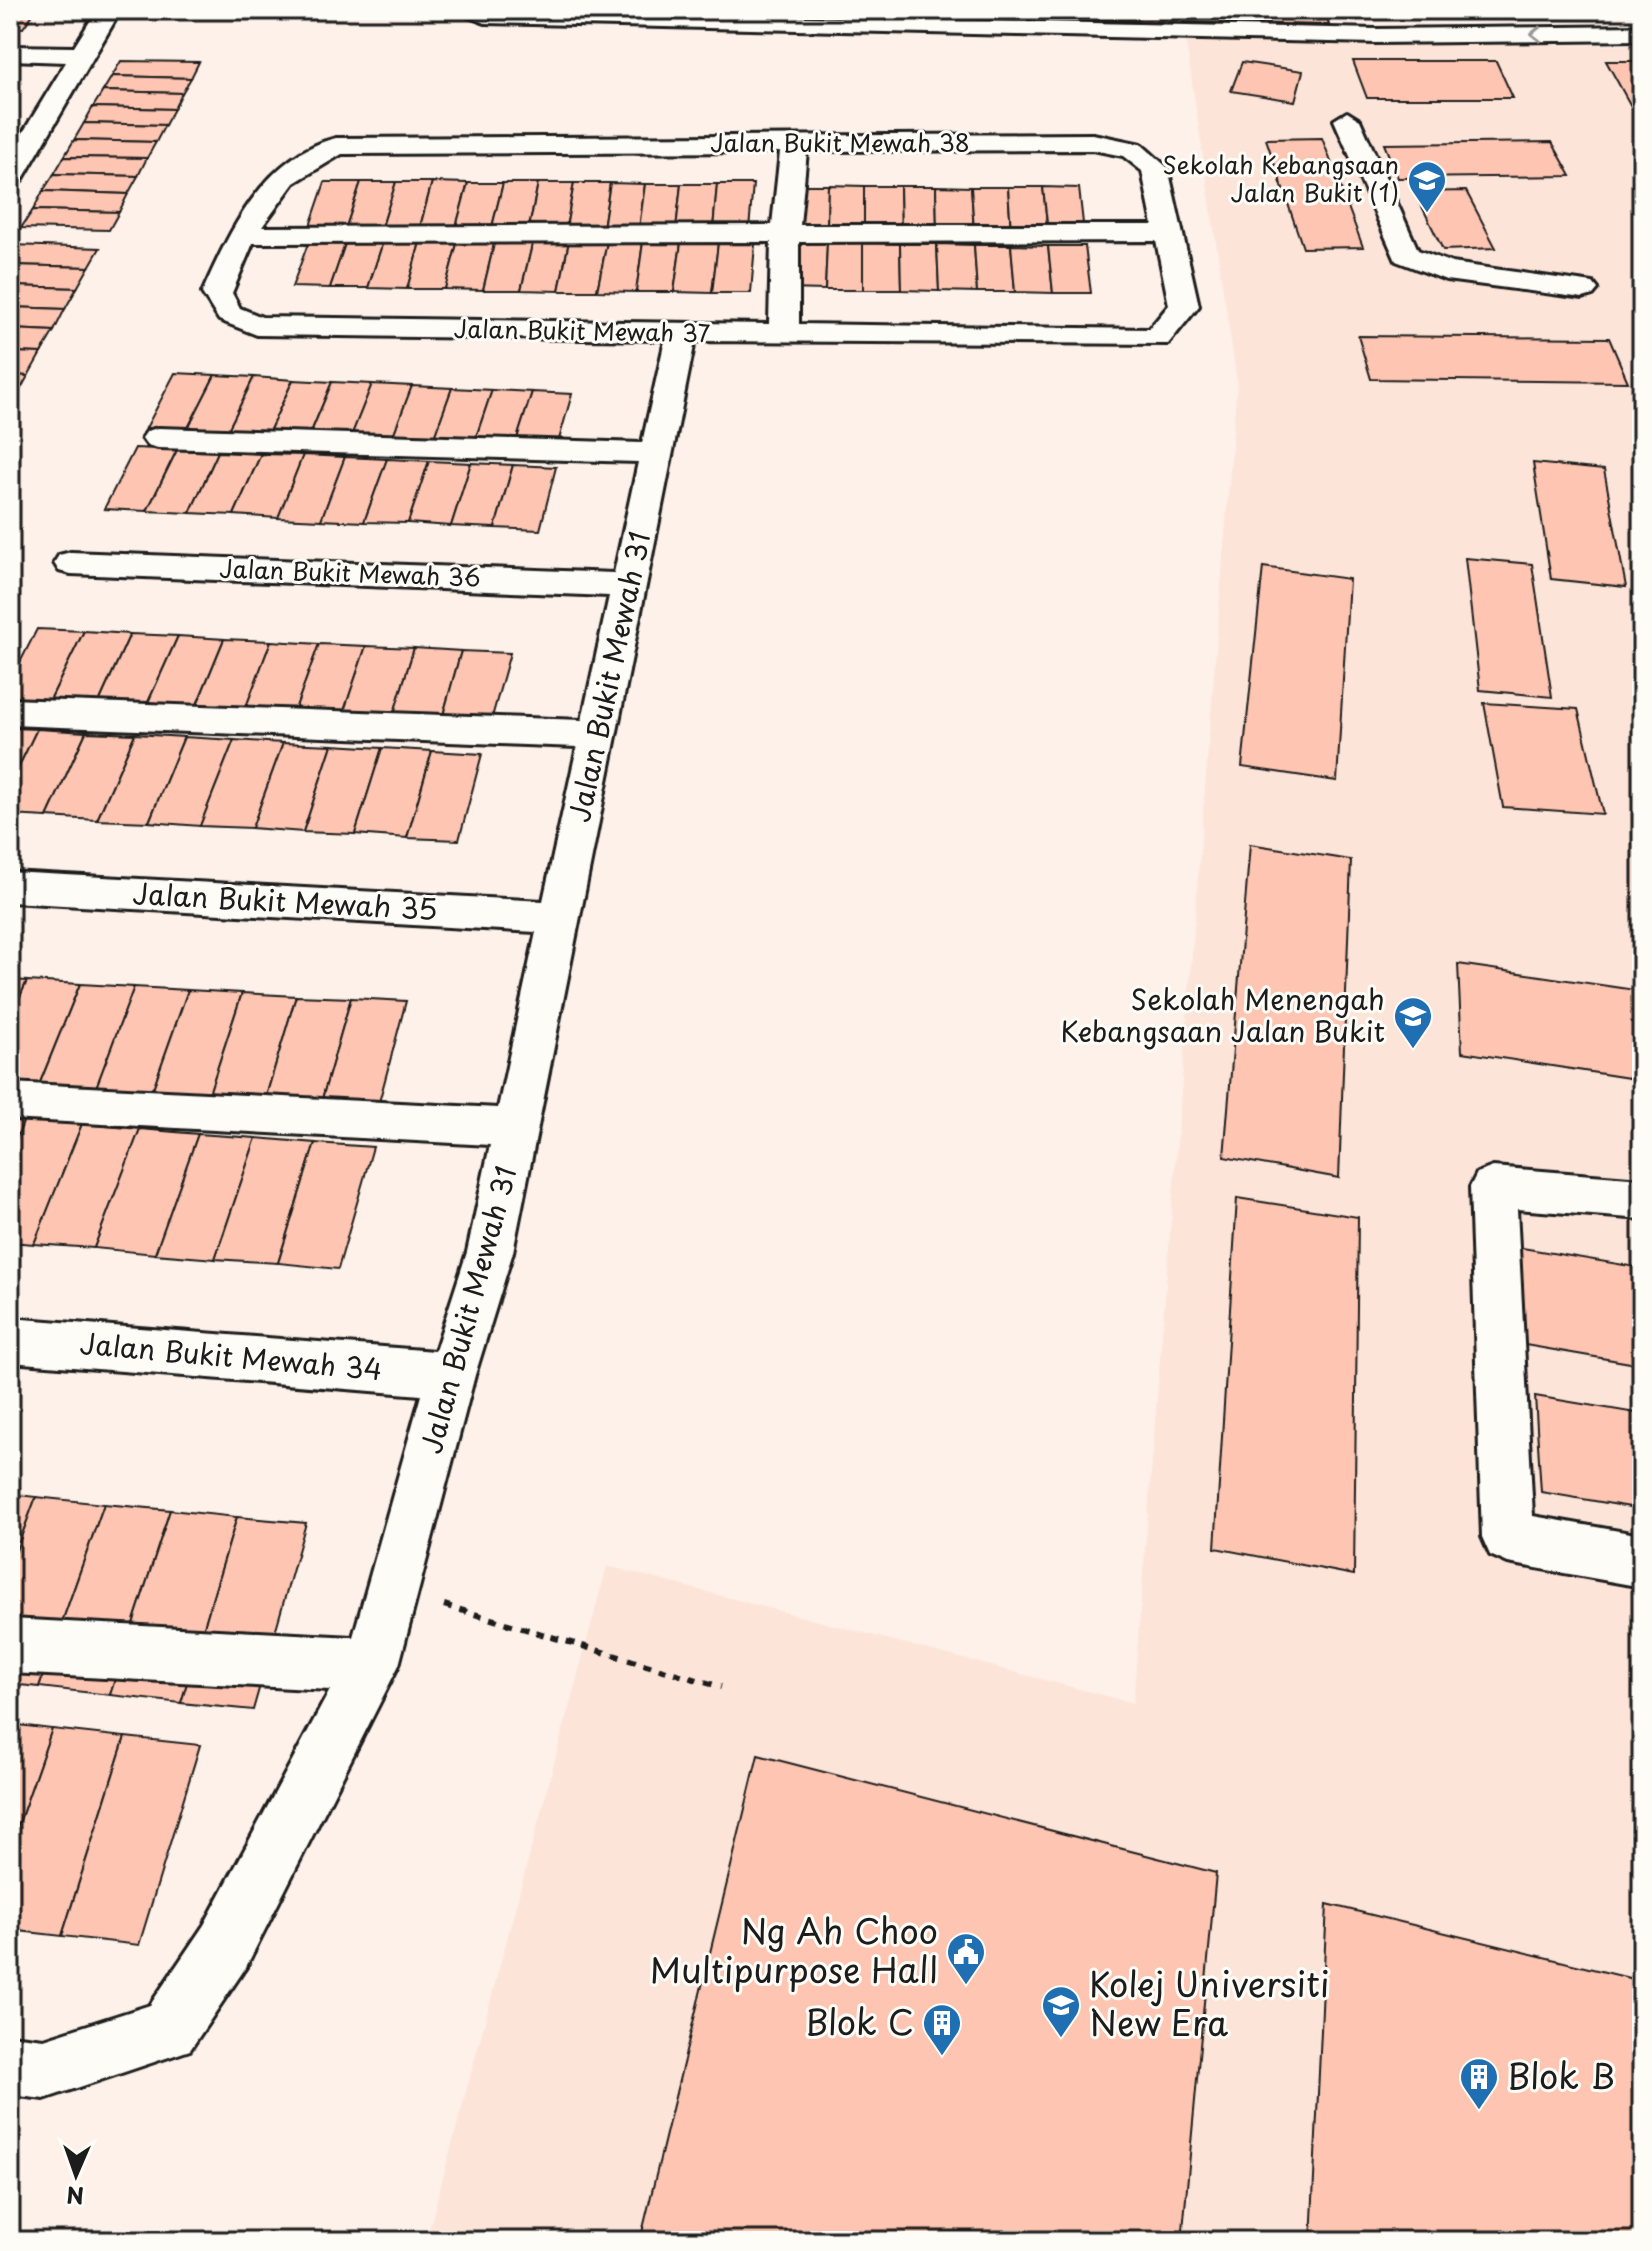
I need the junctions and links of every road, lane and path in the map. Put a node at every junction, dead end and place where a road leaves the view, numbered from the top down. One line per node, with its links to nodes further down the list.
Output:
1 (109, 10): 7 (street)
2 (472, 10): 5 (street)
3 (1369, 10): 5 (street)
4 (1642, 33): 5 (street, one-way to 5)
5 (1376, 36)
6 (10, 53): 7 (street)
7 (83, 55): 11 (street)
8 (1347, 120): 15 (street)
9 (794, 144): 10 (street, Jalan Bukit Mewah 38); 12 (street, Jalan Bukit Mewah 38); 14 (street)
10 (336, 146): 13 (street, Jalan Bukit Mewah 37)
11 (10, 177)
12 (1168, 233): 14 (street); 18 (street, Jalan Bukit Mewah 38)
13 (242, 235): 14 (street); 16 (street, Jalan Bukit Mewah 37)
14 (785, 235): 17 (street)
15 (1583, 289)
16 (681, 334): 17 (street, Jalan Bukit Mewah 37); 20 (street, Jalan Bukit Mewah 31)
17 (784, 335): 18 (street, Jalan Bukit Mewah 37)
18 (1157, 338)
19 (158, 438): 20 (street)
20 (656, 453): 22 (street, Jalan Bukit Mewah 31)
21 (71, 563): 22 (street, Jalan Bukit Mewah 36)
22 (630, 585): 24 (street, Jalan Bukit Mewah 31)
23 (10, 712): 24 (street)
24 (598, 734): 26 (street, Jalan Bukit Mewah 31)
25 (10, 887): 26 (street, Jalan Bukit Mewah 35)
26 (560, 918): 28 (street, Jalan Bukit Mewah 31)
27 (10, 1101): 28 (street)
28 (516, 1128): 31 (street, Jalan Bukit Mewah 31)
29 (1642, 1199): 32 (street)
30 (10, 1340): 31 (street, Jalan Bukit Mewah 34)
31 (451, 1375): 33 (street, Jalan Bukit Mewah 31)
32 (1642, 1561)
33 (393, 1589): 35 (street, Jalan Bukit Mewah 31); 36 (path)
34 (10, 1646): 35 (street)
35 (372, 1665): 37 (street, Jalan Bukit Mewah 31)
36 (721, 1687)
37 (10, 2065)

